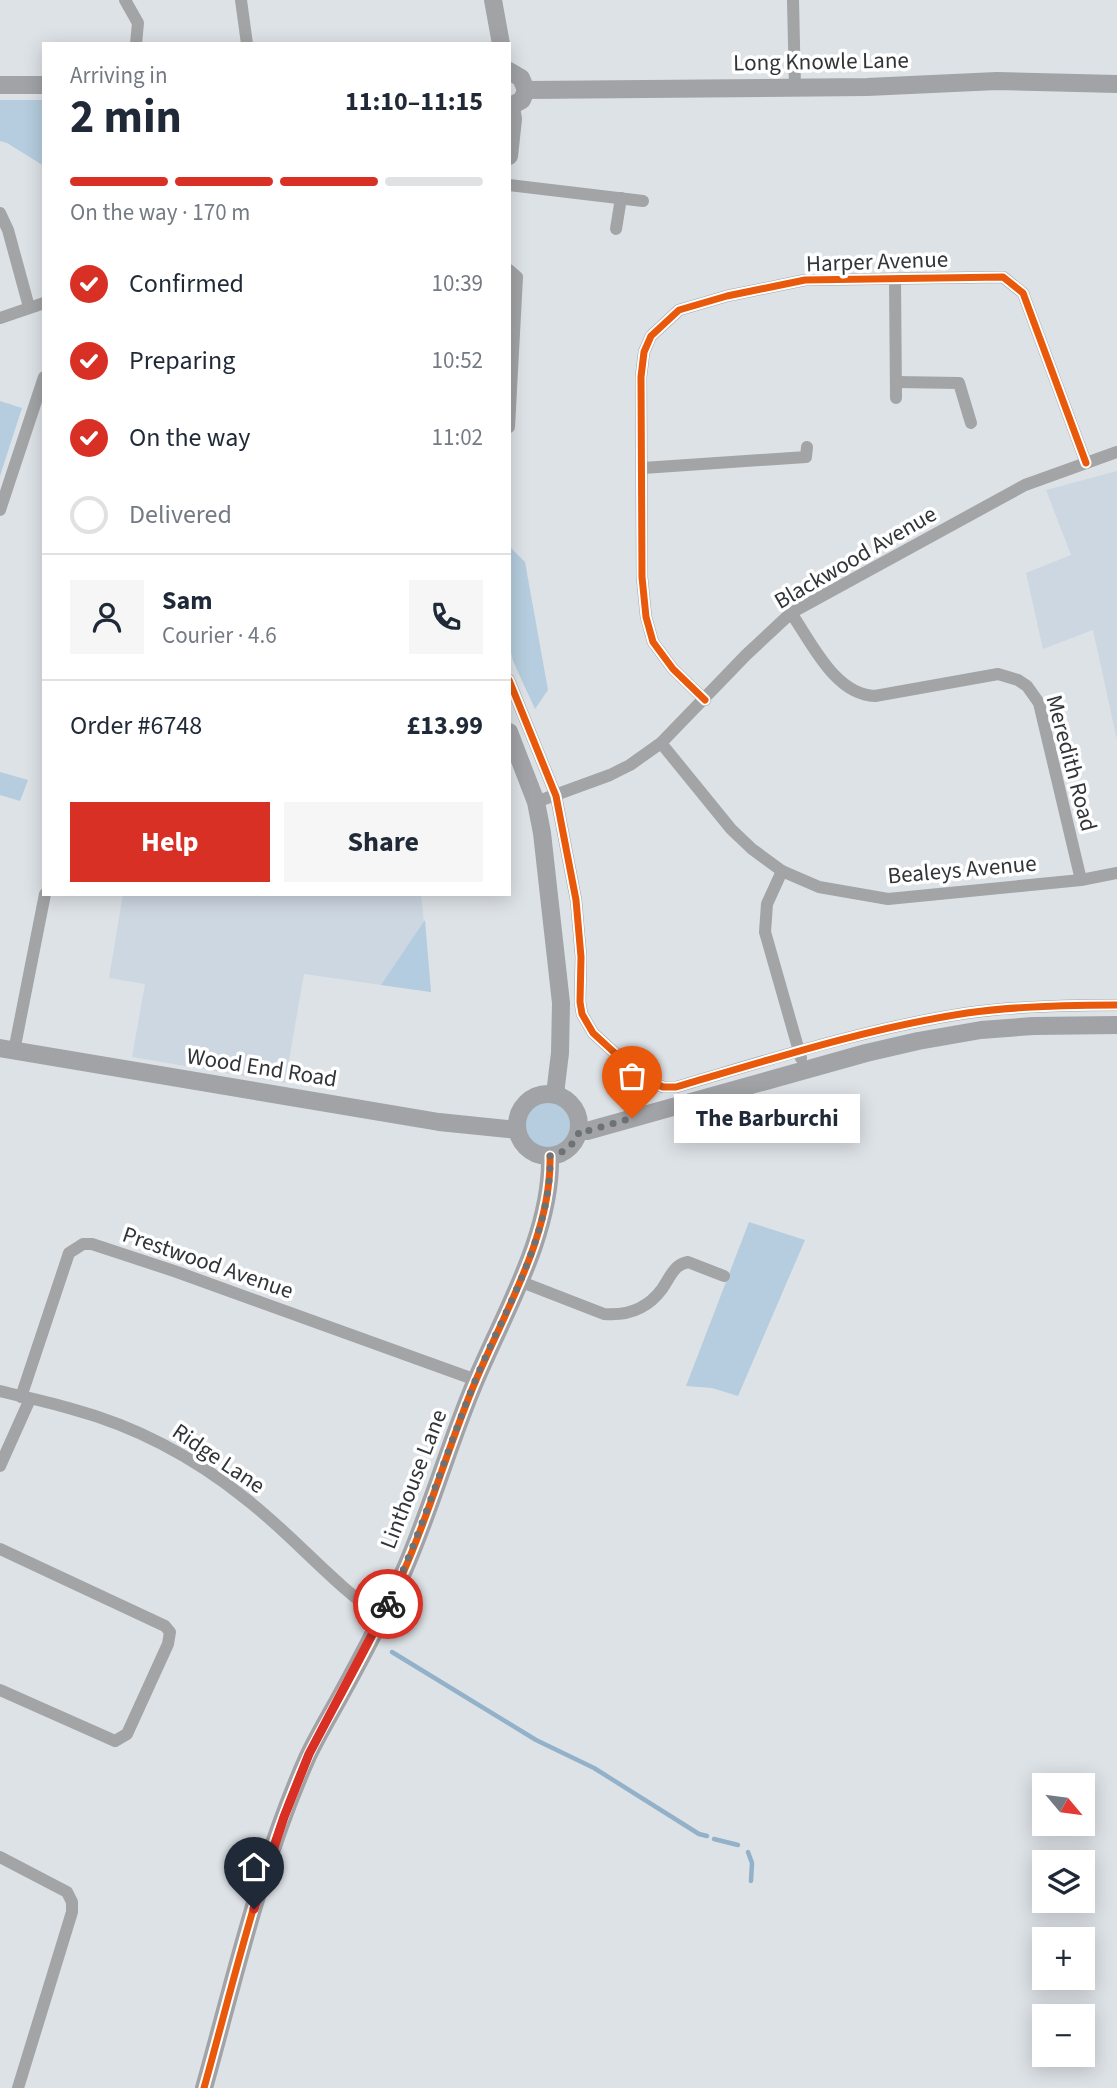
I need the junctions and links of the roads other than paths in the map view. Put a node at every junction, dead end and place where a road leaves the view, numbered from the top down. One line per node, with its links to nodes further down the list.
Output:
1 (125, 0): 5 (street)
2 (241, 0): 6 (street)
3 (493, 0): 7 (street)
4 (793, 0): 12 (street)
5 (136, 42)
6 (247, 42)
7 (501, 42)
8 (511, 72): 13 (street)
9 (1117, 84): 12 (street, Long Knowle Lane)
10 (0, 85): 11 (street)
11 (42, 85)
12 (795, 88): 13 (street, Long Knowle Lane)
13 (526, 90): 14 (street)
14 (511, 106)
15 (511, 111): 16 (street)
16 (511, 138)
17 (511, 185): 18 (street)
18 (621, 198): 19 (street); 21 (street)
19 (643, 201)
20 (0, 213): 25 (street)
21 (616, 229)
22 (511, 272): 28 (street)
23 (895, 279): 27 (street); 34 (street, Harper Avenue); 35 (street, Harper Avenue)
24 (42, 304): 25 (street)
25 (29, 307): 26 (street)
26 (0, 318)
27 (896, 382): 29 (street); 31 (street)
28 (511, 390)
29 (896, 398)
30 (40, 402): 36 (street)
31 (971, 423)
32 (807, 447): 35 (street)
33 (1117, 452): 34 (street, Blackwood Avenue)
34 (1086, 463): 37 (street, Blackwood Avenue)
35 (643, 468): 39 (street, Harper Avenue)
36 (0, 510)
37 (791, 613): 39 (street, Blackwood Avenue); 46 (street, Meredith Road)
38 (511, 685): 42 (street)
39 (705, 700): 41 (street, Blackwood Avenue)
40 (511, 737): 43 (street)
41 (661, 743): 42 (street, Blackwood Avenue); 44 (street, Bealeys Avenue)
42 (556, 796): 43 (street, Blackwood Avenue); 51 (street)
43 (536, 802): 53 (street)
44 (782, 871): 46 (street, Bealeys Avenue); 51 (street)
45 (1117, 873): 46 (street, Bealeys Avenue)
46 (1081, 880)
47 (45, 896): 50 (street)
48 (1117, 1005): 51 (street)
49 (1117, 1024): 52 (street)
50 (7, 1049): 54 (street, Wood End Road)
51 (799, 1052): 52 (street)
52 (804, 1070): 55 (street)
53 (555, 1094): 54 (street); 55 (street)
54 (517, 1130): 56 (street)
55 (580, 1130): 56 (street)
56 (550, 1156): 58 (street, Linthouse Lane)
57 (724, 1276): 58 (street)
58 (519, 1281): 59 (street, Linthouse Lane)
59 (476, 1380): 61 (street, Prestwood Avenue); 64 (street, Linthouse Lane)
60 (0, 1391): 61 (street, Ridge Lane)
61 (26, 1398): 62 (street); 64 (street, Ridge Lane)
62 (0, 1466)
63 (0, 1549): 65 (street)
64 (382, 1617): 68 (street, Linthouse Lane)
65 (0, 1690)
66 (0, 1857): 67 (street)
67 (19, 2088)
68 (204, 2088)

